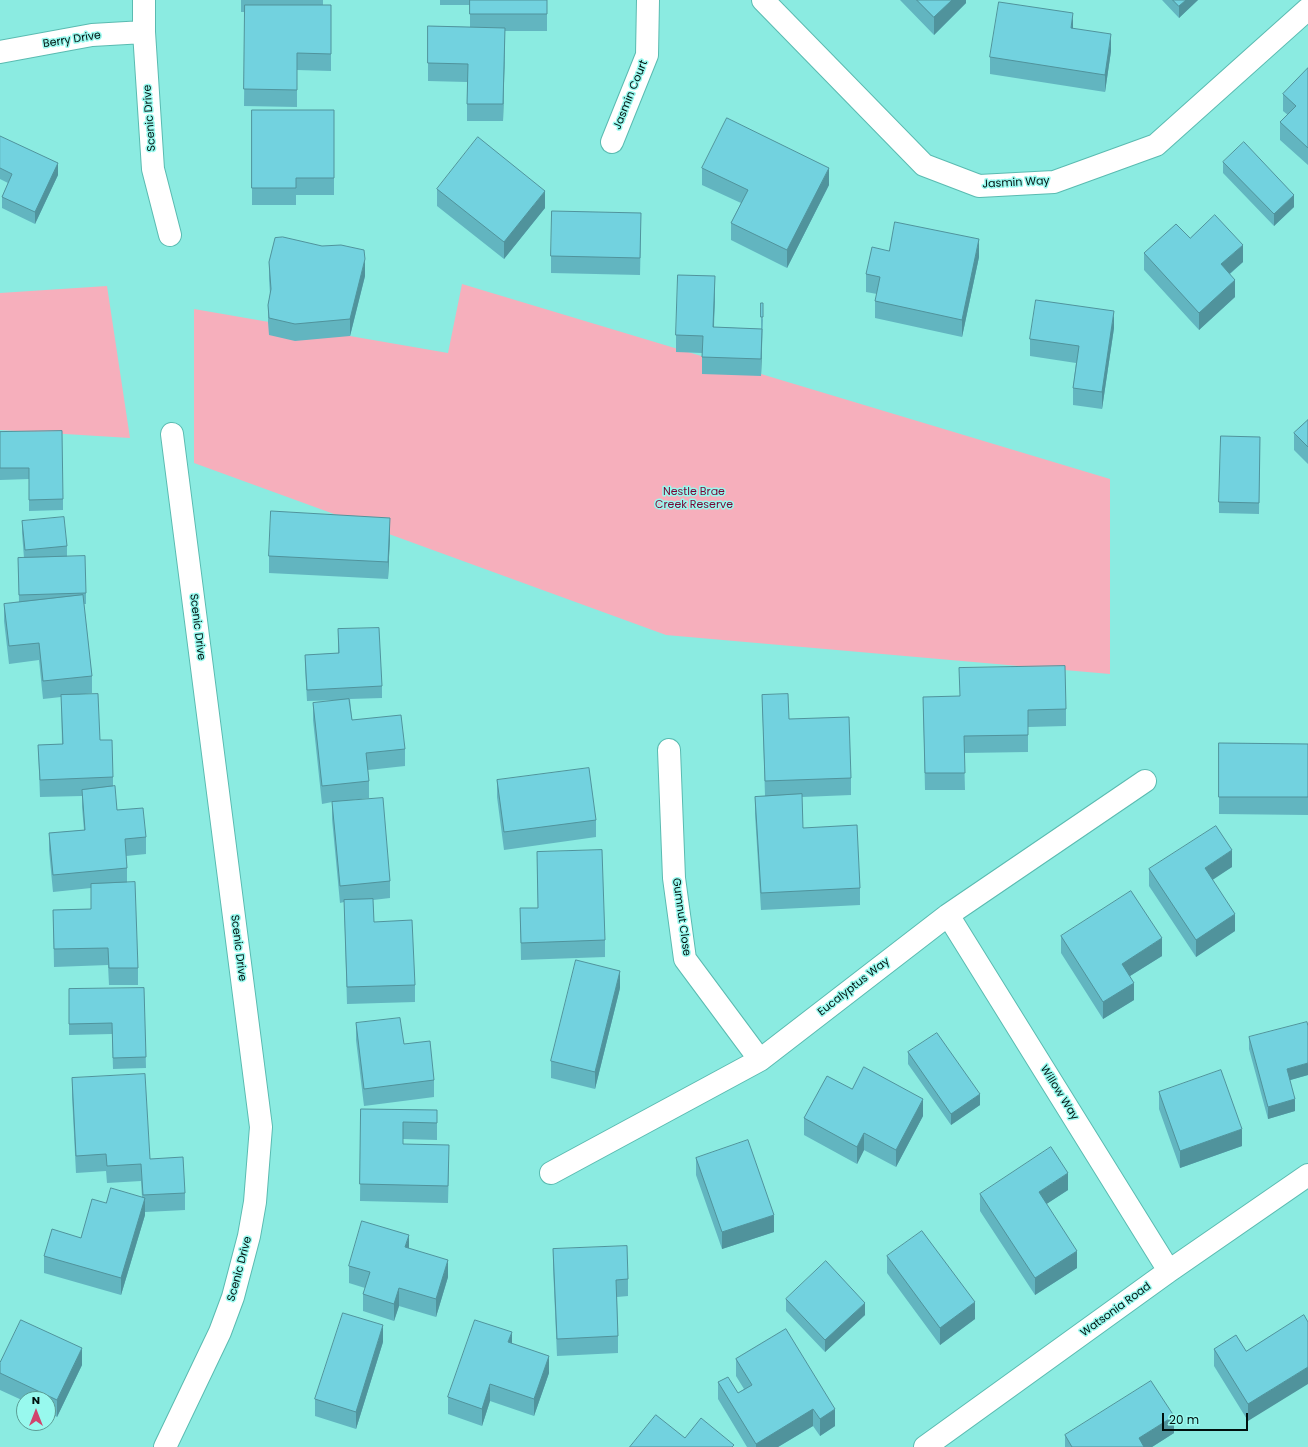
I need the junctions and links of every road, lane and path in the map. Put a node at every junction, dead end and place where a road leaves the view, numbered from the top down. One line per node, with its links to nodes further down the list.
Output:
1 (144, 0): 5 (street, Scenic Drive)
2 (648, 0): 7 (street, Jasmin Court)
3 (763, 0): 4 (street, Jasmin Way)
4 (1308, 9)
5 (144, 32): 6 (street, Berry Drive); 8 (street, Scenic Drive)
6 (0, 52)
7 (612, 142)
8 (170, 235)
9 (172, 434): 17 (street, Scenic Drive)
10 (669, 750): 13 (street, Gumnut Close)
11 (1145, 781): 12 (street, Eucalyptus Way)
12 (948, 915): 13 (street, Eucalyptus Way); 16 (street, Willow Way)
13 (760, 1060): 14 (street, Eucalyptus Way)
14 (551, 1173)
15 (1308, 1175): 16 (street, Watsonia Road)
16 (1169, 1272): 18 (street, Watsonia Road)
17 (165, 1447)
18 (925, 1447)

